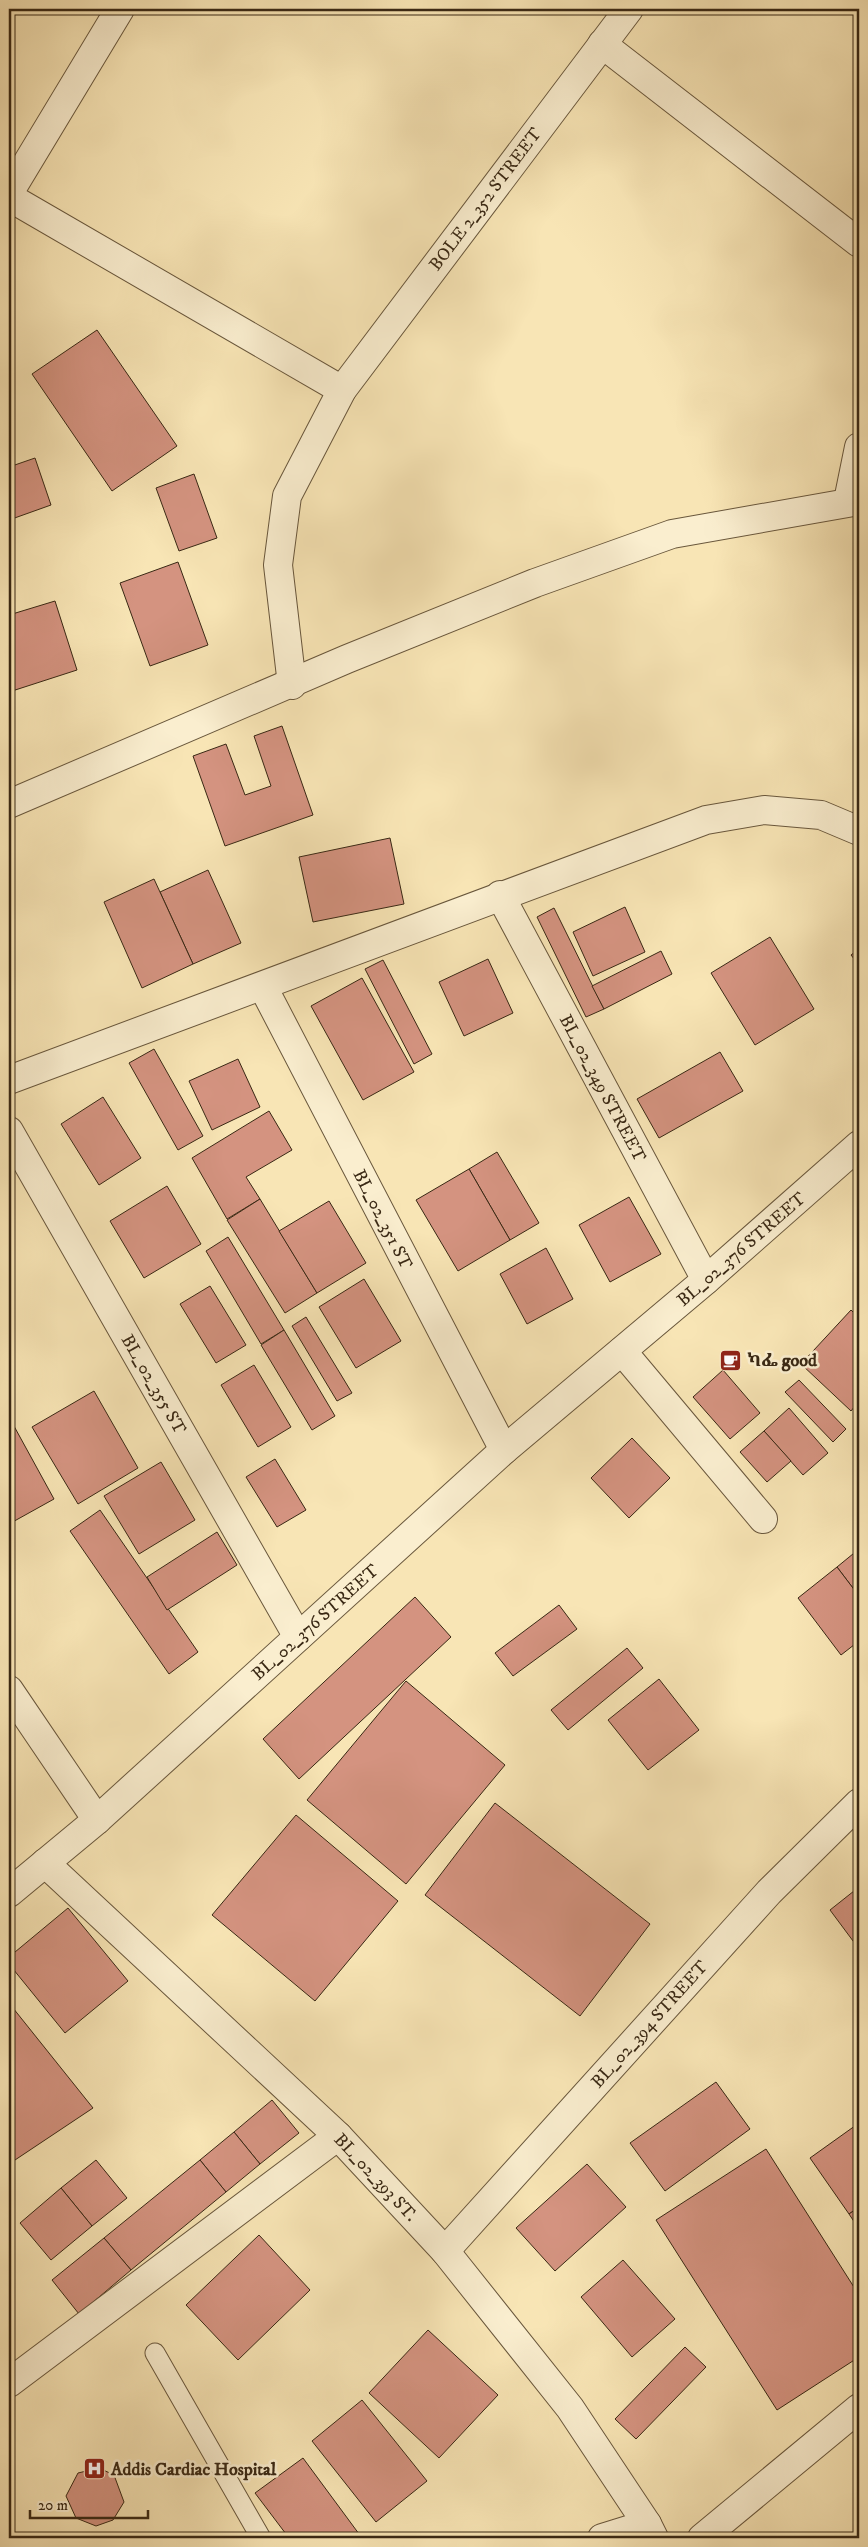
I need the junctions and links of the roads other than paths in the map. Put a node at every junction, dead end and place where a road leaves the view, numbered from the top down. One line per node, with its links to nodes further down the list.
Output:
1 (120, 9): 4 (street)
2 (629, 9): 3 (street, BOLE 2_352 STREET)
3 (602, 44): 6 (street); 7 (street, BOLE 2_352 STREET)
4 (9, 193)
5 (9, 198): 7 (street)
6 (859, 243)
7 (342, 390): 10 (street, BOLE 2_352 STREET)
8 (859, 447): 9 (street)
9 (854, 501): 10 (street)
10 (292, 684): 11 (street)
11 (9, 804)
12 (859, 831): 13 (street)
13 (500, 895): 14 (street); 18 (street, BL_02_349 STREET)
14 (263, 987): 15 (street); 20 (street, BL_02_351 ST)
15 (9, 1080)
16 (9, 1131): 22 (street, BL_02_355 ST)
17 (859, 1145): 18 (street, BL_02_376 STREET)
18 (706, 1280): 19 (street, BL_02_376 STREET)
19 (622, 1351): 20 (street, BL_02_376 STREET); 21 (street)
20 (504, 1450): 22 (street, BL_02_376 STREET)
21 (763, 1519)
22 (298, 1637): 25 (street, BL_02_376 STREET)
23 (9, 1690): 25 (street)
24 (859, 1803): 29 (street, BL_02_394 STREET)
25 (97, 1820): 26 (street, BL_02_376 STREET)
26 (45, 1863): 27 (street, BL_02_376 STREET); 28 (street, BL_02_393 ST.)
27 (9, 1893)
28 (338, 2136): 29 (street, BL_02_393 ST.); 31 (street)
29 (446, 2251): 33 (street, BL_02_393 ST.)
30 (155, 2352): 34 (lane)
31 (9, 2383)
32 (859, 2408): 36 (street)
33 (651, 2531): 35 (street)
34 (261, 2538)
35 (602, 2538)
36 (702, 2538)

